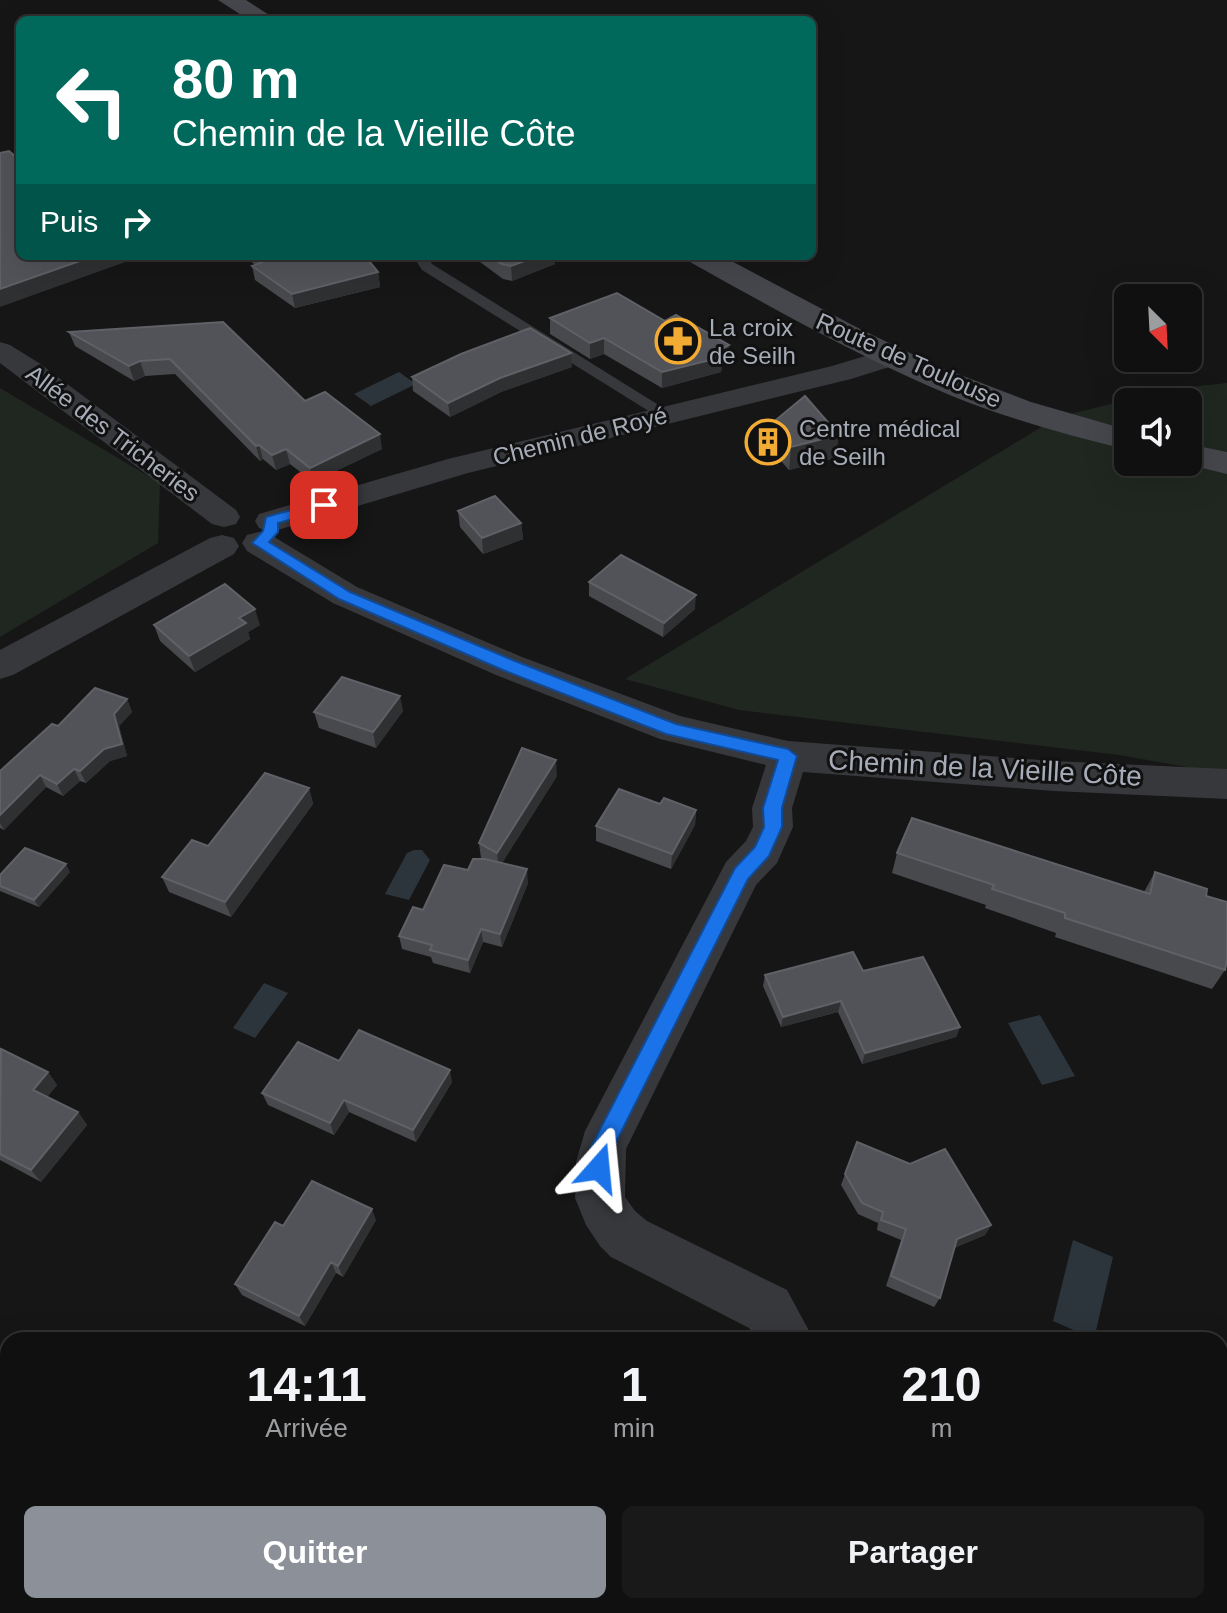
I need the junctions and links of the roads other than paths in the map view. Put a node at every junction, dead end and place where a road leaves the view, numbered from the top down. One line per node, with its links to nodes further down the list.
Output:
1 (229, 0): 2 (main road)
2 (259, 16)
3 (423, 260): 7 (lane)
4 (708, 260): 6 (main road, Route de Toulouse)
5 (0, 351): 11 (street, Allée des Tricheries)
6 (892, 357): 7 (street, Chemin de Royé); 8 (main road, Route de Toulouse)
7 (659, 417): 12 (street, Chemin de Royé)
8 (1114, 436)
9 (1202, 457): 10 (main road)
10 (1227, 463)
11 (223, 532): 12 (street, Chemin de Royé); 13 (street)
12 (265, 532): 14 (street, Chemin de la Vieille Côte)
13 (0, 666)
14 (788, 756): 15 (street, Chemin de la Vieille Côte); 16 (street)
15 (1227, 784)
16 (782, 1332)

